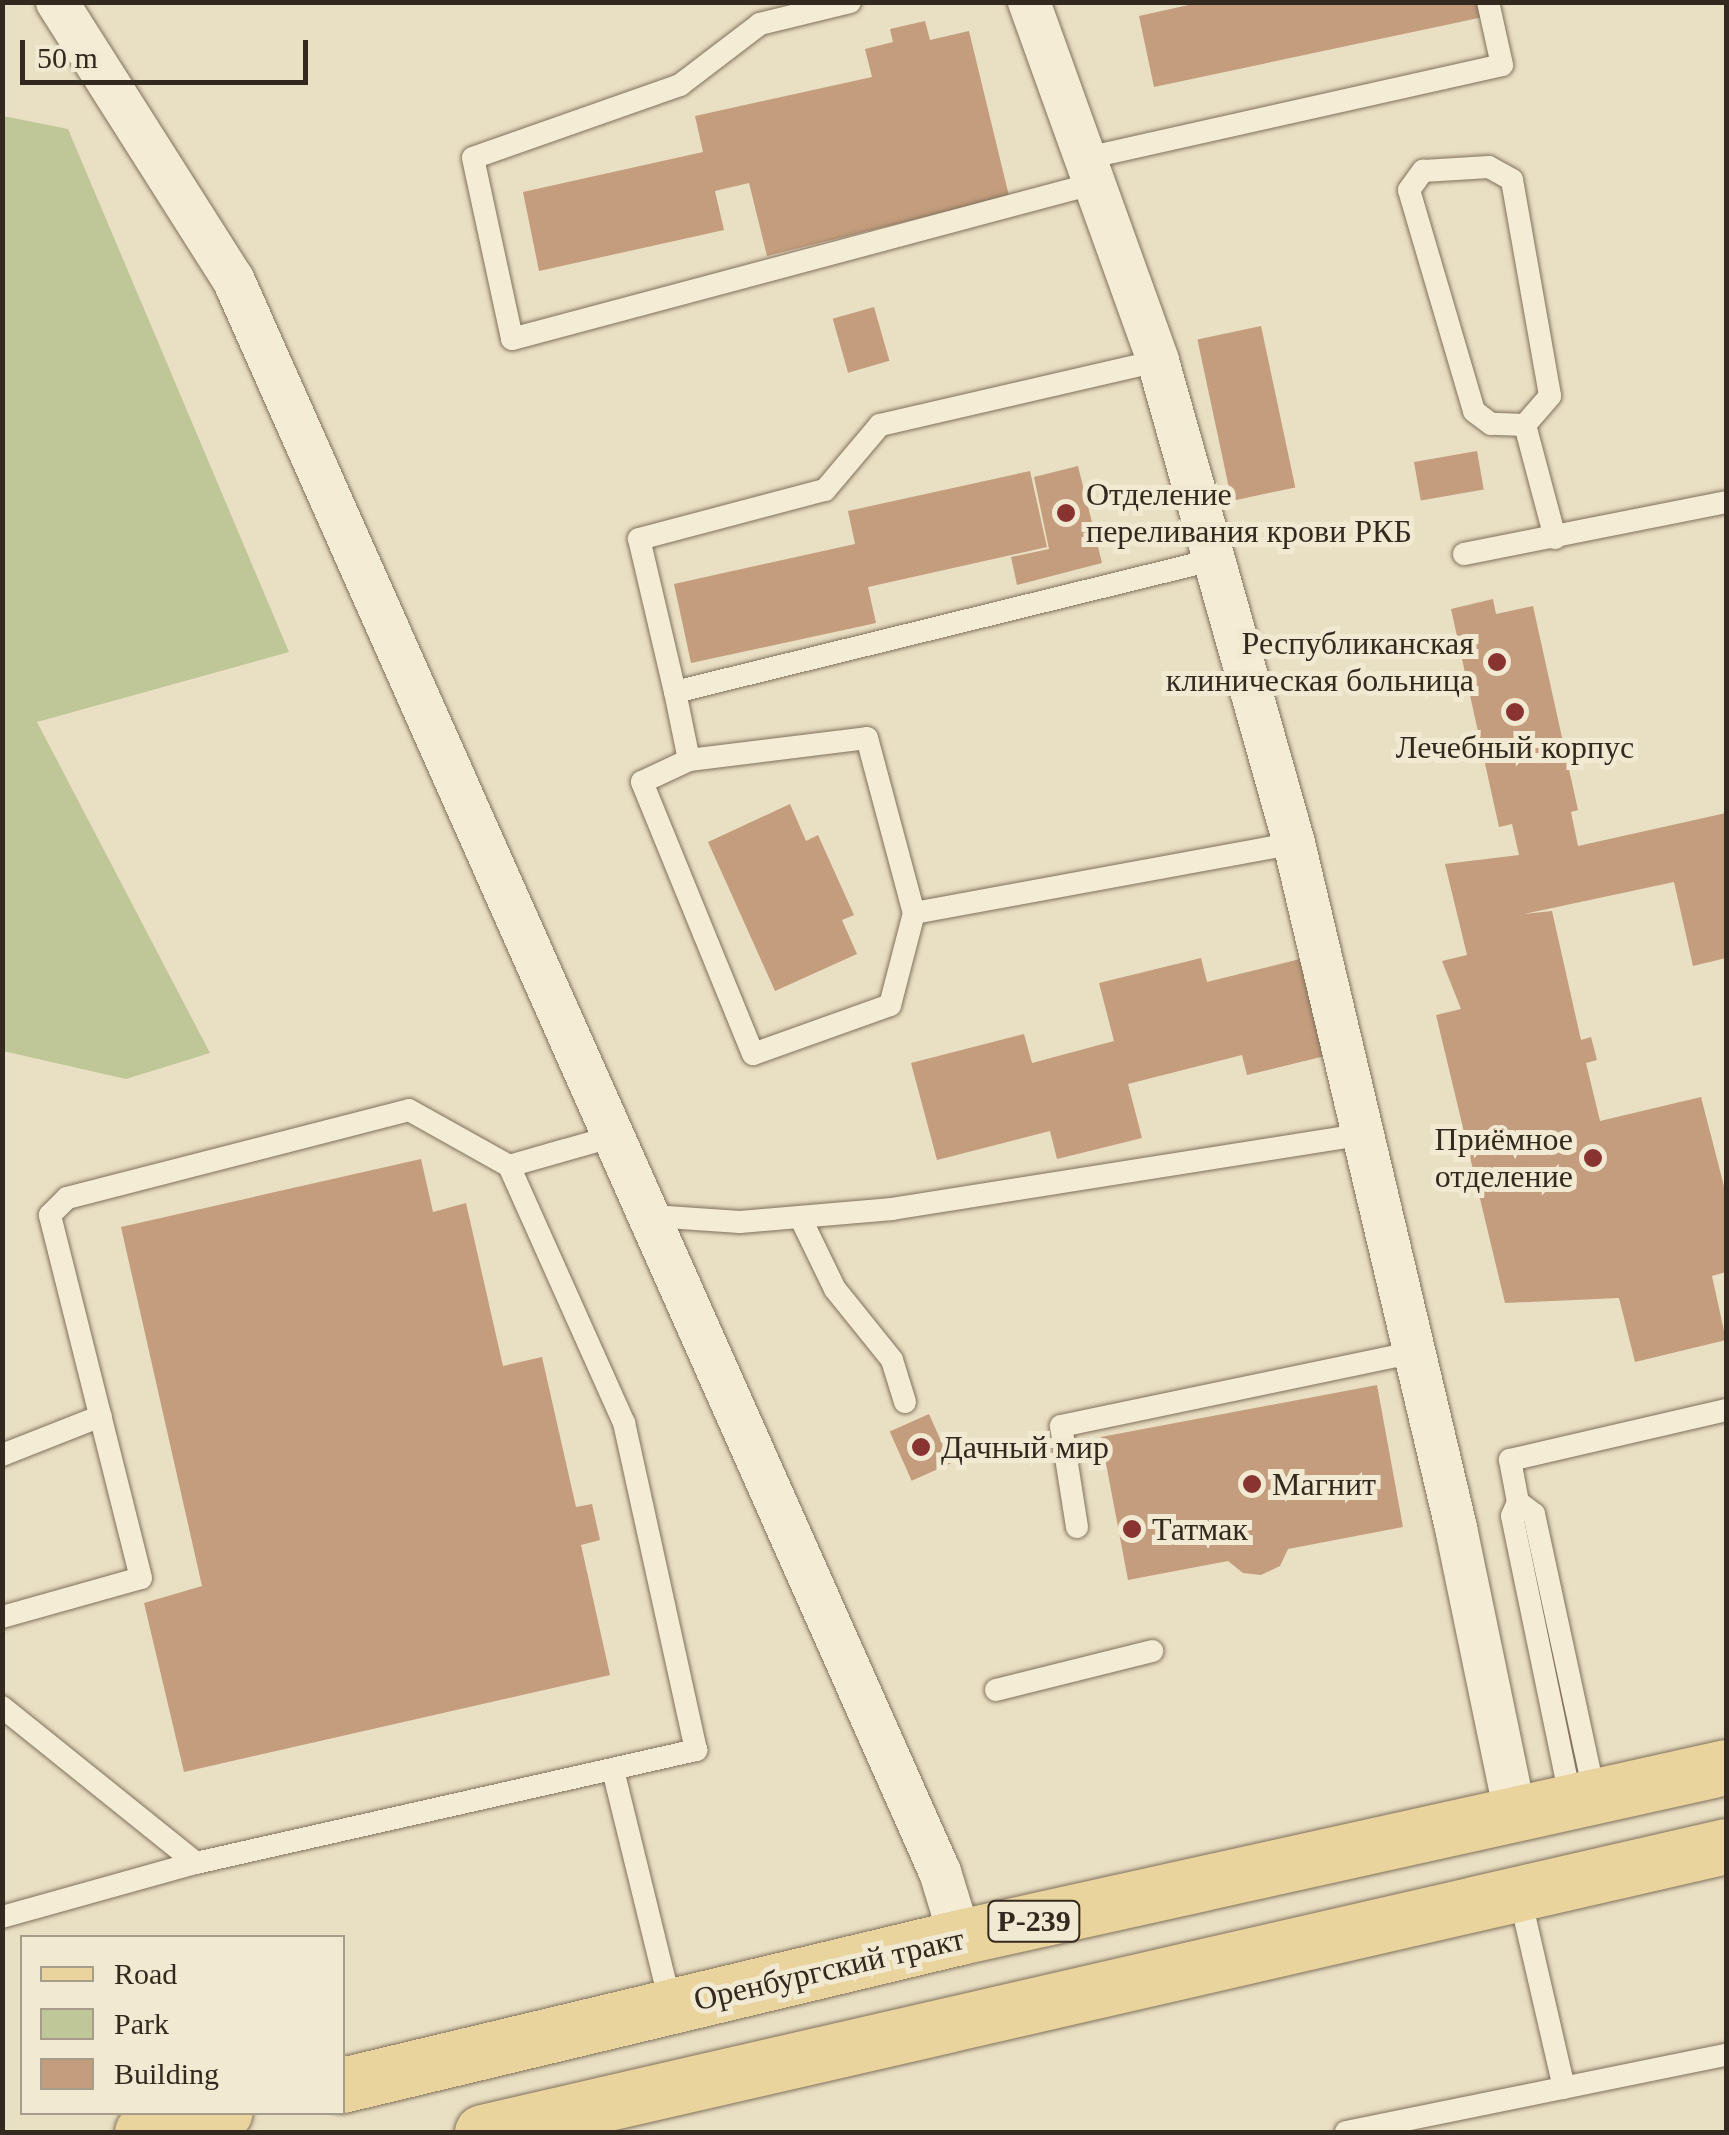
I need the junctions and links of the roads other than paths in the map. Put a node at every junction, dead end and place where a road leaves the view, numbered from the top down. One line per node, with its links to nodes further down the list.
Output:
1 (57, 2): 17 (street)
2 (850, 2): 5 (lane)
3 (1029, 2): 5 (street)
4 (1488, 2): 5 (lane)
5 (1091, 170): 6 (street)
6 (1158, 360): 11 (street); 12 (lane)
7 (1525, 425): 7 (lane); 9 (lane)
8 (1726, 502): 9 (lane)
9 (1555, 538): 10 (lane)
10 (1464, 554)
11 (1216, 559): 12 (lane); 14 (street)
12 (675, 692): 13 (lane)
13 (688, 760): 15 (lane); 15 (lane)
14 (1294, 843): 15 (lane); 16 (street)
15 (914, 913)
16 (1363, 1134): 20 (lane); 21 (street)
17 (611, 1137): 18 (lane); 19 (street)
18 (509, 1166): 24 (lane); 32 (lane)
19 (652, 1216): 20 (lane); 39 (street)
20 (800, 1217): 22 (lane)
21 (1415, 1352): 26 (lane); 34 (street)
22 (905, 1402)
23 (1726, 1410): 33 (lane)
24 (101, 1416): 25 (lane); 27 (lane)
25 (2, 1455)
26 (1078, 1528)
27 (2, 1616)
28 (1152, 1651): 29 (lane)
29 (996, 1690)
30 (2, 1707): 36 (lane)
31 (1726, 1767): 33 (main road, Оренбургский тракт / Р-239)
32 (614, 1774): 36 (lane); 40 (lane)
33 (1583, 1801): 34 (main road, Оренбургский тракт / Р-239)
34 (1516, 1817): 39 (main road, Оренбургский тракт / Р-239)
35 (1726, 1846): 37 (main road, Р-239)
36 (196, 1863): 38 (lane)
37 (1519, 1893): 43 (lane); 46 (main road, Р-239)
38 (2, 1917)
39 (960, 1938): 40 (main road, Оренбургский тракт / Р-239)
40 (671, 2006): 42 (main road, Оренбургский тракт / Р-239)
41 (1726, 2055): 43 (lane)
42 (345, 2083)
43 (1564, 2088): 47 (lane)
44 (213, 2115): 45 (main road)
45 (142, 2132)
46 (482, 2132)
47 (1346, 2132)

